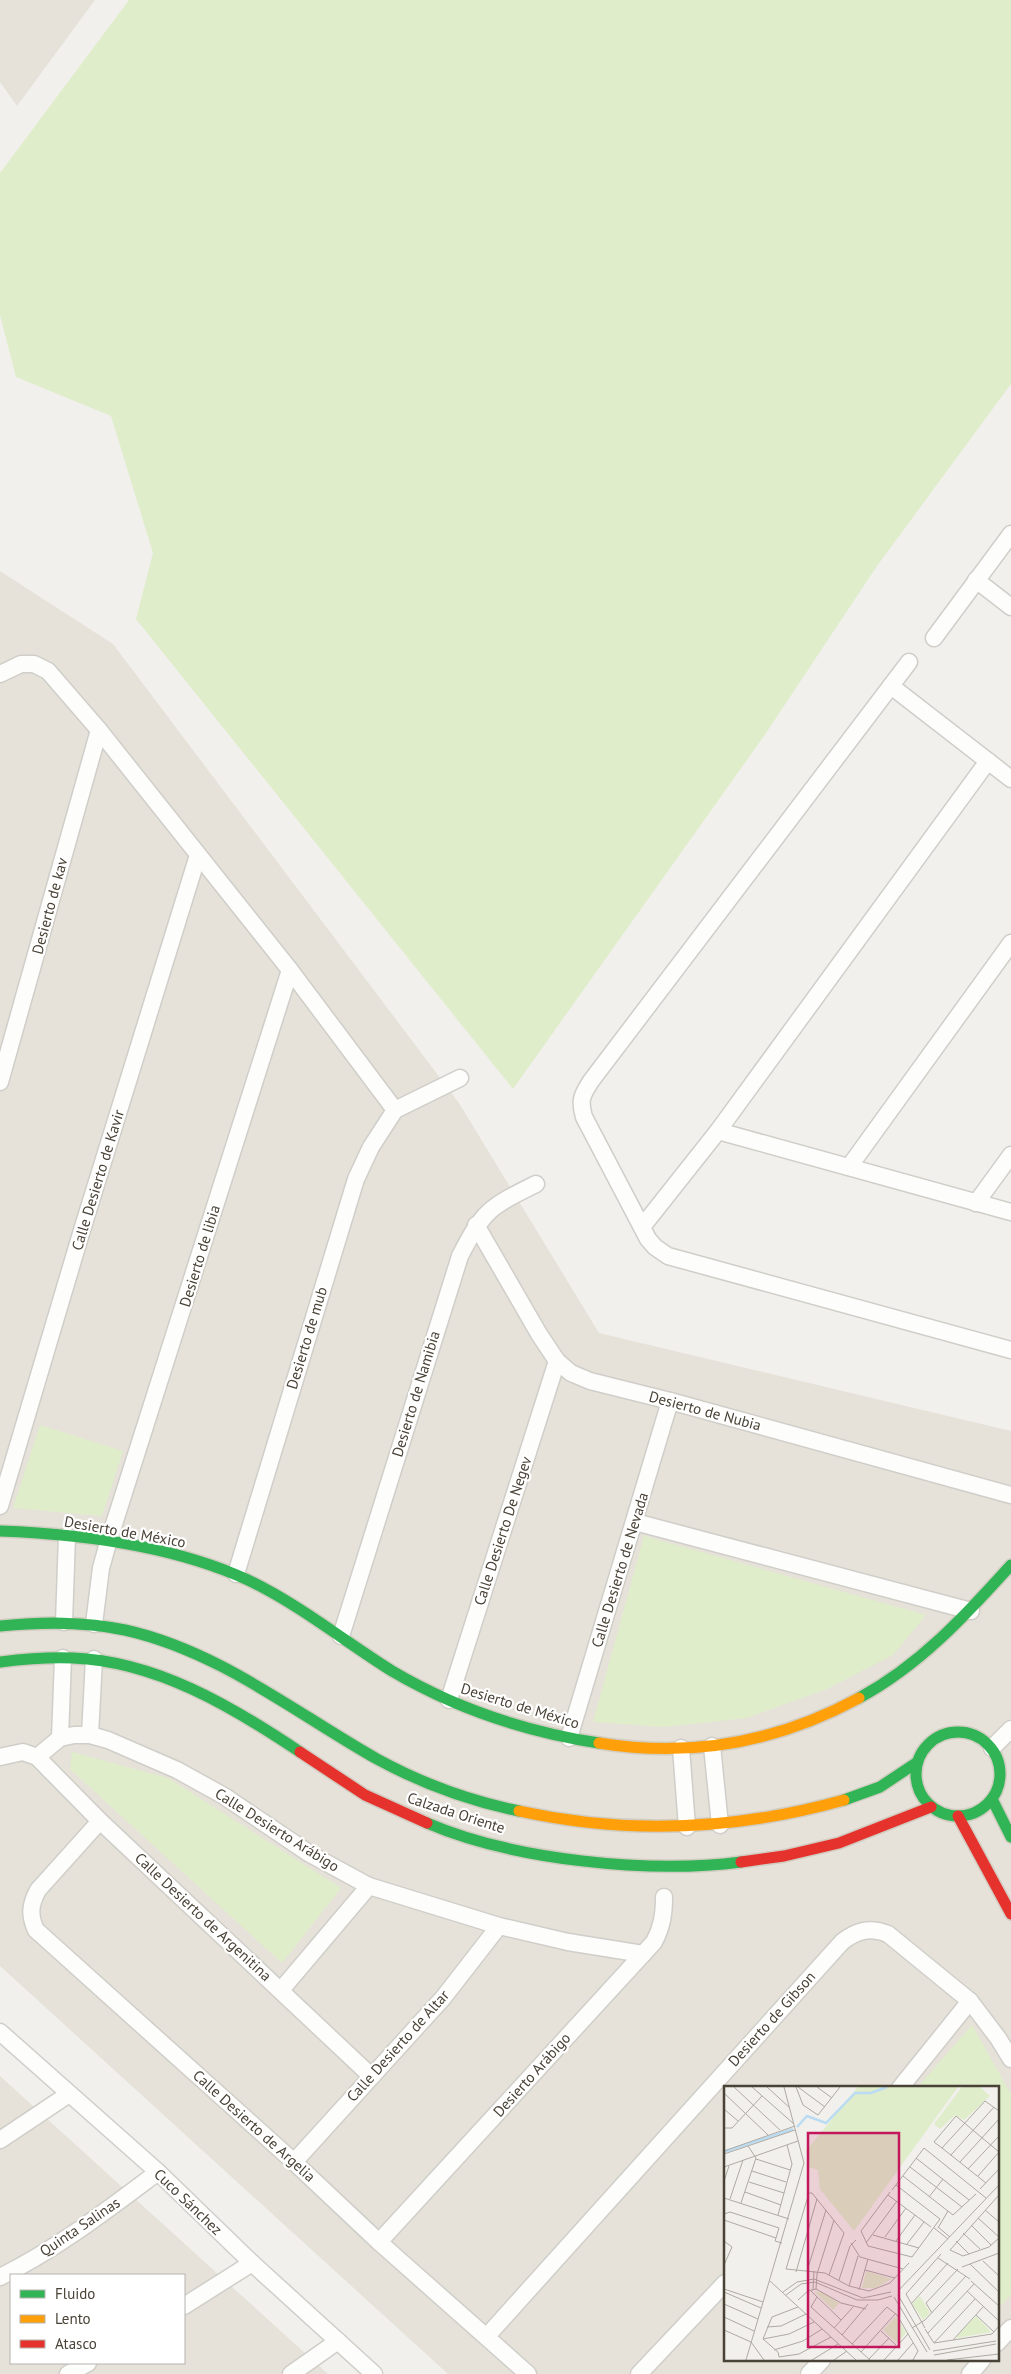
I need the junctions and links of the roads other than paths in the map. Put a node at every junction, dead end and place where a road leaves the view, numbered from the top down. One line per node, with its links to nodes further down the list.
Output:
1 (1011, 534): 2 (street)
2 (976, 580): 3 (street); 4 (street)
3 (1011, 607)
4 (934, 638)
5 (909, 662): 7 (street)
6 (0, 674): 8 (street)
7 (890, 686): 9 (street); 24 (street)
8 (99, 730): 11 (street); 15 (street, Desierto de kav)
9 (988, 761): 10 (street); 17 (street)
10 (1011, 779)
11 (198, 856): 13 (street); 29 (street, Calle Desierto de Kavir)
12 (1011, 943): 19 (street)
13 (290, 970): 16 (street); 33 (street, Desierto de libia)
14 (460, 1078): 16 (street)
15 (0, 1082)
16 (395, 1110): 35 (street, Desierto de mub)
17 (718, 1131): 19 (street); 24 (street)
18 (1011, 1155): 21 (street)
19 (849, 1168): 21 (street)
20 (536, 1184): 23 (street, Desierto de Namibia)
21 (976, 1202): 22 (street)
22 (1011, 1212)
23 (476, 1225): 26 (street, Desierto de Nubia); 40 (street, Desierto de Namibia)
24 (642, 1227): 25 (street)
25 (1011, 1350)
26 (557, 1361): 27 (street, Desierto de Nubia); 44 (street, Calle Desierto De Negev)
27 (670, 1401): 28 (street, Desierto de Nubia); 30 (street, Calle Desierto de Nevada)
28 (1011, 1495)
29 (0, 1506)
30 (635, 1522): 36 (street); 48 (street, Calle Desierto de Nevada)
31 (0, 1531): 32 (street, Desierto de México)
32 (67, 1536): 33 (street, Desierto de México); 38 (street)
33 (108, 1542): 35 (street, Desierto de México); 39 (street, Desierto de libia)
34 (1011, 1565): 36 (street, Desierto de México)
35 (236, 1574): 40 (street, Desierto de México)
36 (971, 1611): 49 (street, Desierto de México)
37 (0, 1626): 38 (street, Calzada Oriente)
38 (64, 1627): 39 (street, Calzada Oriente)
39 (94, 1629): 60 (street, Calzada Oriente)
40 (341, 1636): 44 (street, Desierto de México)
41 (63, 1653): 42 (street, Calzada Oriente); 43 (street, Calzada Oriente); 47 (street)
42 (94, 1655): 46 (street); 56 (street, Calzada Oriente)
43 (0, 1662)
44 (449, 1700): 48 (street, Desierto de México)
45 (1011, 1729): 51 (street)
46 (90, 1735): 47 (street, Calle Desierto Arábigo); 62 (street, Calle Desierto Arábigo)
47 (60, 1738): 53 (street)
48 (569, 1738): 50 (street, Desierto de México)
49 (712, 1746): 50 (street, Desierto de México); 59 (street)
50 (681, 1748): 60 (street)
51 (992, 1748): 54 (street); 55 (street)
52 (0, 1757): 53 (street)
53 (36, 1757): 58 (street, Calle Desierto de Argenitina)
54 (916, 1763): 56 (street); 59 (street, Calzada Oriente)
55 (992, 1799): 57 (street); 61 (street)
56 (931, 1807): 57 (street)
57 (958, 1816): 64 (street)
58 (100, 1821): 67 (street, Calle Desierto de Argenitina); 75 (street, Calle Desierto de Argelia)
59 (720, 1825): 60 (street, Calzada Oriente)
60 (687, 1827)
61 (1011, 1837)
62 (369, 1886): 65 (street, Calle Desierto Arábigo); 67 (street)
63 (664, 1897): 66 (street, Desierto Arábigo)
64 (1011, 1914)
65 (499, 1926): 66 (street, Calle Desierto Arábigo); 71 (street, Calle Desierto de Altar)
66 (643, 1954): 77 (street, Desierto Arábigo)
67 (281, 1990): 71 (street, Calle Desierto de Argenitina)
68 (970, 2000): 70 (street, Desierto de Gibson); 72 (street); 83 (street, Desierto de Gibson)
69 (0, 2032): 73 (street, Cuco Sánchez)
70 (1011, 2059)
71 (371, 2076): 75 (street, Calle Desierto de Altar)
72 (902, 2086)
73 (69, 2094): 74 (street); 76 (street, Cuco Sánchez)
74 (0, 2140)
75 (294, 2162): 77 (street, Calle Desierto de Argelia)
76 (158, 2172): 78 (street, Cuco Sánchez); 79 (street, Quinta Salinas)
77 (379, 2242): 83 (street, Calle Desierto de Argelia)
78 (252, 2263): 81 (street); 84 (street, Cuco Sánchez)
79 (0, 2277)
80 (724, 2284): 93 (street)
81 (185, 2305)
82 (1011, 2328): 85 (street)
83 (487, 2336): 92 (street)
84 (338, 2340): 90 (street); 91 (street, Cuco Sánchez)
85 (998, 2342)
86 (820, 2362): 94 (street)
87 (980, 2362): 95 (street)
88 (86, 2364): 89 (street)
89 (68, 2374)
90 (291, 2374)
91 (374, 2374)
92 (528, 2374)
93 (639, 2374)
94 (809, 2374)
95 (970, 2374)

